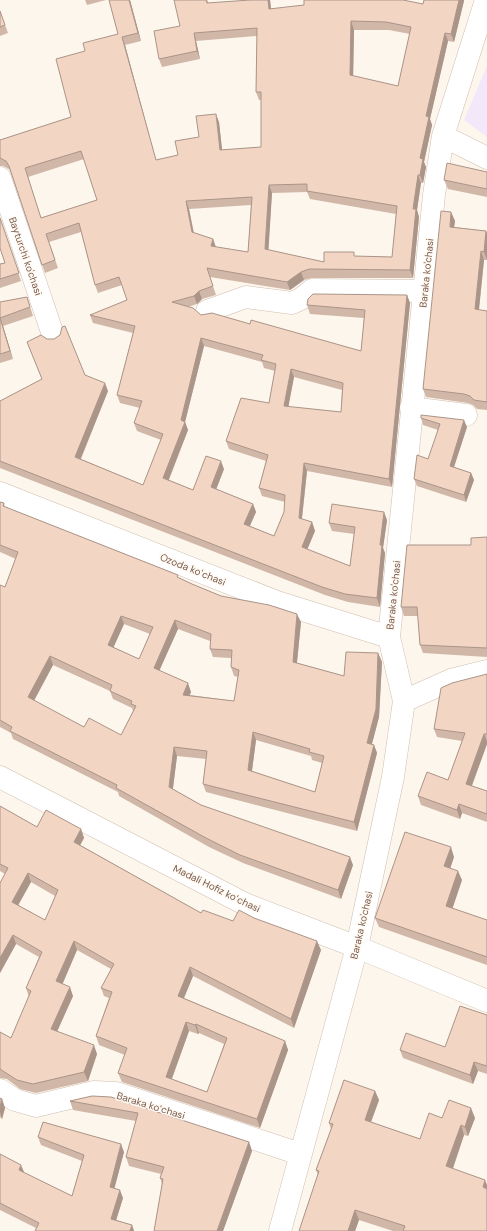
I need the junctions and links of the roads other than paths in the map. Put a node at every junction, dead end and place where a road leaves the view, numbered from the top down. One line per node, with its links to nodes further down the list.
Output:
1 (486, 0): 2 (street, Baraka ko'chasi)
2 (443, 136): 3 (street); 5 (street, Baraka ko'chasi)
3 (487, 158)
4 (0, 178): 7 (street, Bayturchi ko'chasi)
5 (424, 291): 6 (street); 8 (street, Baraka ko'chasi)
6 (207, 311)
7 (53, 335)
8 (411, 408): 9 (street); 11 (street, Baraka ko'chasi)
9 (466, 415)
10 (0, 493): 11 (street, Ozoda koʻchasi)
11 (389, 637): 13 (street, Baraka ko'chasi)
12 (487, 671): 13 (street)
13 (404, 701): 15 (street, Baraka ko'chasi)
14 (0, 776): 15 (street, Madali Hofiz koʻchasi)
15 (357, 947): 16 (street, Madali Hofiz koʻchasi); 18 (street, Baraka ko'chasi)
16 (487, 1001)
17 (0, 1090): 18 (street, Baraka koʻchasi)
18 (300, 1154): 19 (street, Baraka ko'chasi)
19 (280, 1231)

